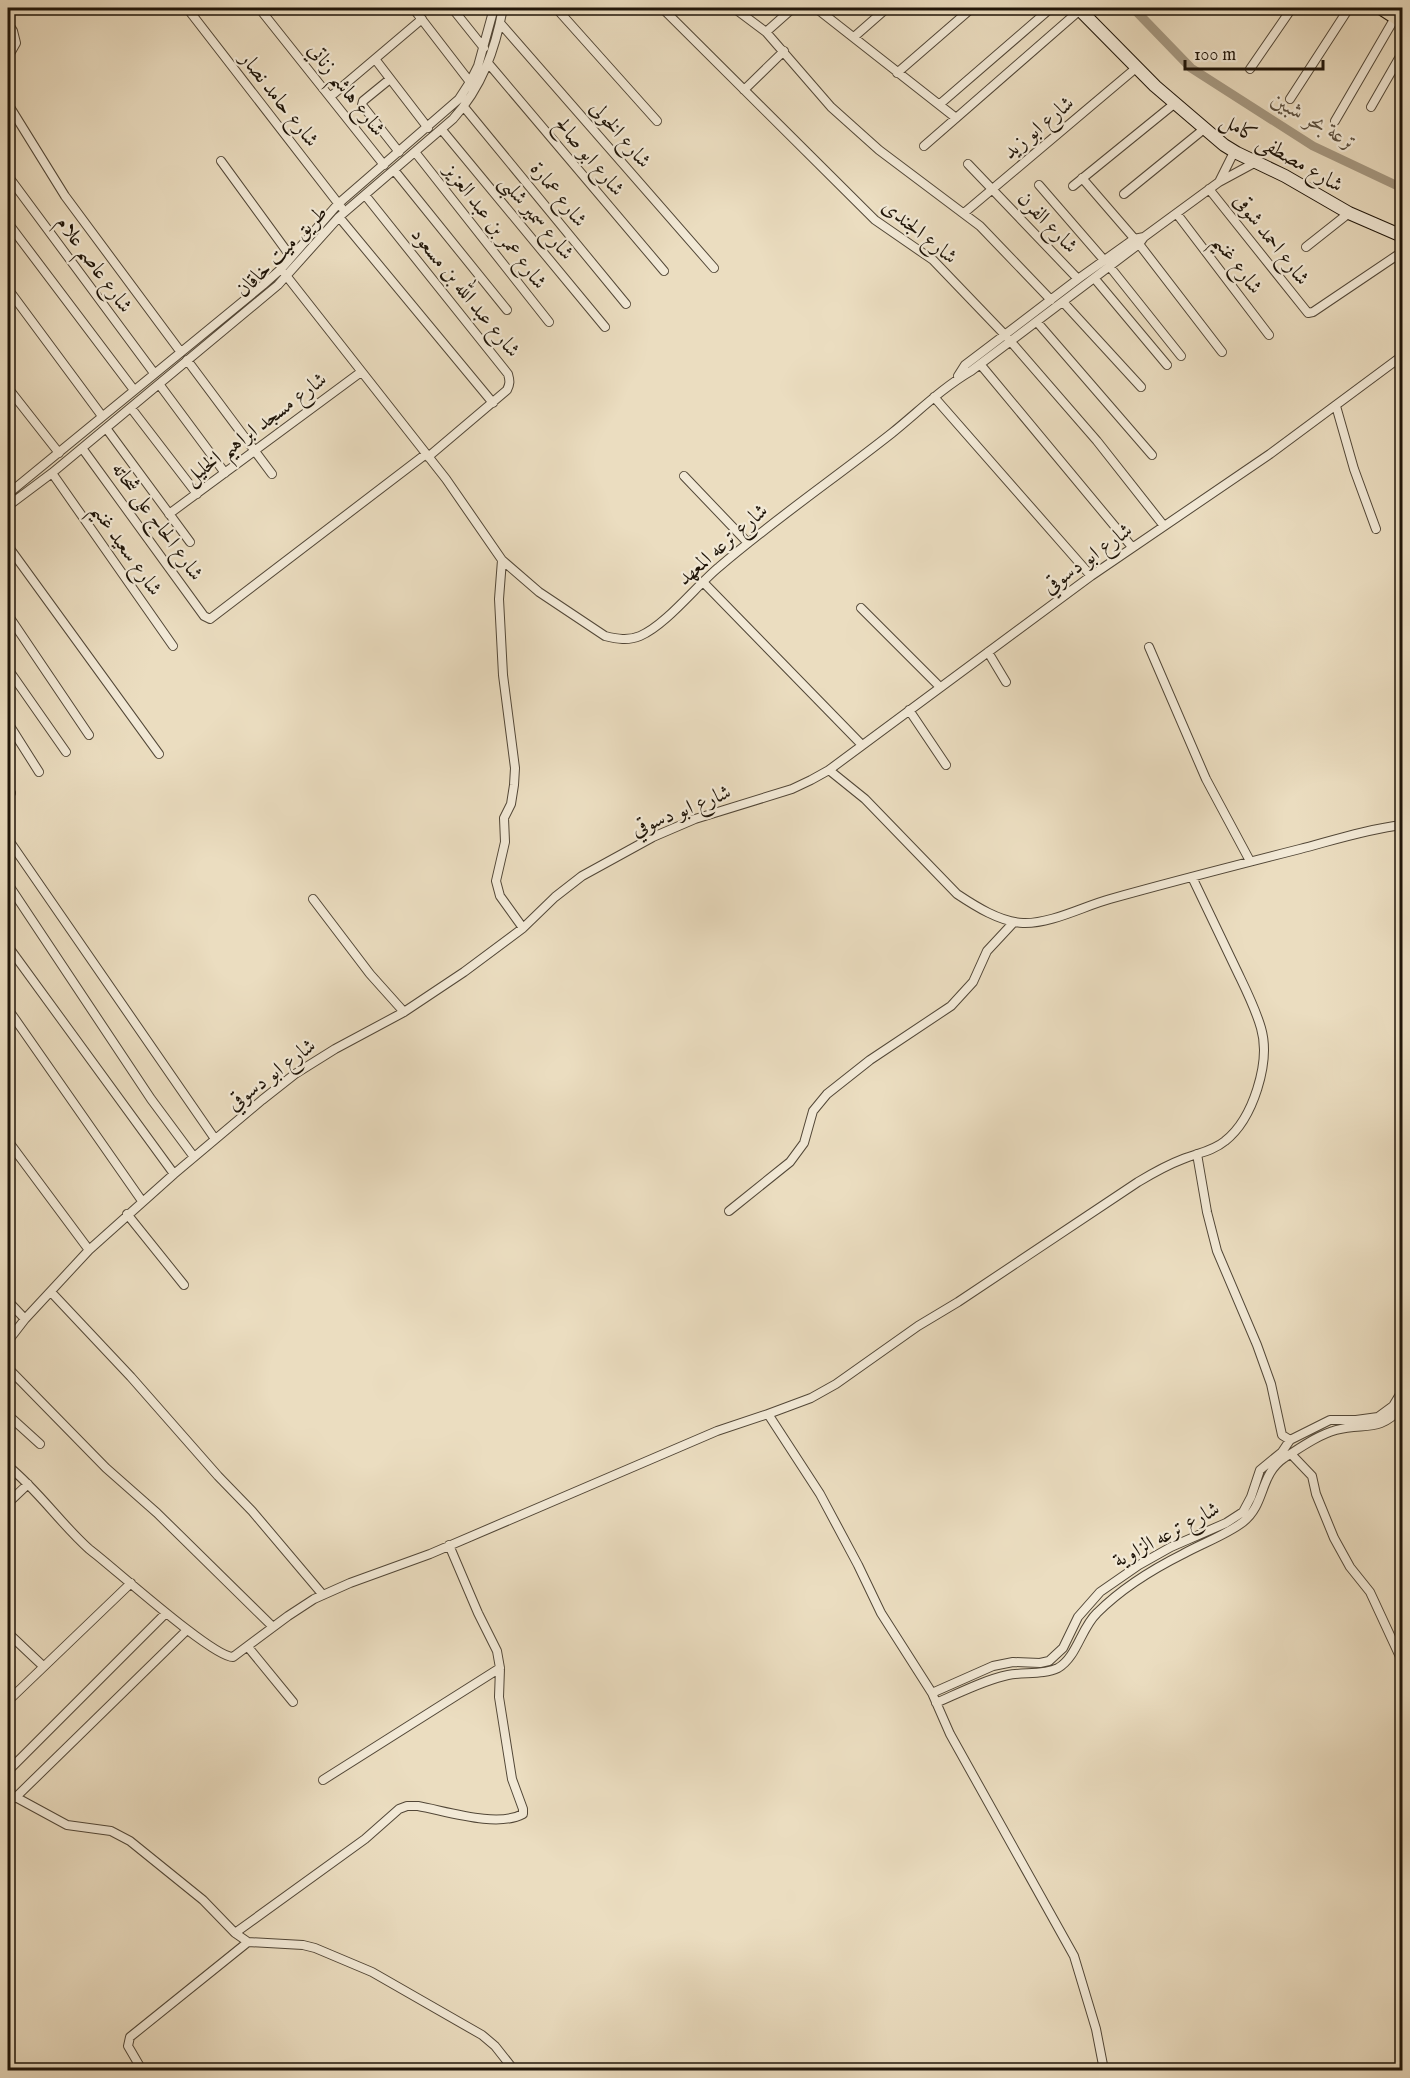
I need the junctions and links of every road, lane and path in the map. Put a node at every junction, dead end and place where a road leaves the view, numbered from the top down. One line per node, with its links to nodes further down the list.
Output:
1 (187, 8): 68 (street, شارع حامد نصار)
2 (259, 8): 37 (street, شارع هاشم زناتي)
3 (413, 8): 19 (street)
4 (452, 8): 25 (street)
5 (494, 8): 25 (street, طريق ميت خاقان)
6 (503, 8): 22 (street, طريق ميت خاقان)
7 (556, 8): 45 (street)
8 (662, 8): 36 (street, شارع الجندى)
9 (734, 8): 23 (street)
10 (793, 8): 23 (street)
11 (816, 8): 24 (street)
12 (887, 8): 24 (street)
13 (972, 8): 33 (street)
14 (1051, 8): 40 (street)
15 (1292, 8): 32 (street)
16 (1348, 8): 38 (street)
17 (1382, 8): 20 (main road)
18 (1079, 9): 31 (main road, شارع مصطفى كامل); 44 (street)
19 (422, 19): 29 (street); 35 (street)
20 (1399, 19): 46 (street)
21 (8, 23): 28 (street)
22 (500, 23): 30 (street, طريق ميت خاقان); 80 (street, شارع الخولى)
23 (766, 32): 26 (street)
24 (854, 37): 33 (street)
25 (484, 48): 35 (street, طريق ميت خاقان)
26 (784, 51): 36 (street); 69 (street)
27 (1402, 53): 43 (street)
28 (8, 57)
29 (375, 59): 34 (street); 37 (street)
30 (488, 63): 42 (street, طريق ميت خاقان); 81 (street, شارع ابو صالح)
31 (1136, 68): 41 (main road, شارع مصطفى كامل); 64 (street, شارع ابو زيد)
32 (1250, 69)
33 (897, 73): 40 (street)
34 (390, 79): 47 (street); 51 (street)
35 (470, 82): 47 (street, طريق ميت خاقان)
36 (744, 90): 96 (street, شارع الجندى)
37 (330, 97): 57 (street, شارع هاشم زناتي)
38 (1290, 99)
39 (8, 104): 97 (street)
40 (940, 104): 44 (street)
41 (1174, 104): 48 (main road, شارع مصطفى كامل); 60 (street)
42 (464, 107): 49 (street, طريق ميت خاقان); 90 (street, شارع عمارة)
43 (1371, 107)
44 (956, 118): 50 (street)
45 (657, 121)
46 (1335, 121)
47 (428, 128): 51 (street, طريق ميت خاقان)
48 (1204, 129): 53 (main road, شارع مصطفى كامل); 66 (street)
49 (442, 130): 52 (street, طريق ميت خاقان); 94 (street, شارع سمير شلبى)
50 (924, 146)
51 (399, 152): 57 (street, طريق ميت خاقان)
52 (415, 152): 58 (street, طريق ميت خاقان); 92 (street, شارع عمر بن عبد العزيز)
53 (1234, 152): 55 (main road, شارع مصطفى كامل); 61 (street, شارع ترعه المعهد)
54 (220, 161): 78 (street)
55 (1256, 162): 61 (street, شارع ترعه المعهد); 70 (main road, شارع مصطفى كامل)
56 (968, 164): 64 (street, شارع الفرن)
57 (384, 165): 68 (street, طريق ميت خاقان)
58 (394, 170): 67 (street, طريق ميت خاقان); 91 (street)
59 (8, 176): 105 (street, شارع عاصم علام)
60 (1082, 178): 63 (street); 75 (street)
61 (1219, 182): 65 (street, شارع ترعه المعهد)
62 (1038, 185): 79 (street)
63 (1073, 186)
64 (992, 189): 69 (street, شارع ابو زيد); 83 (street, شارع الفرن)
65 (1209, 189): 72 (street, شارع ترعه المعهد); 77 (street, شارع احمد شوقى)
66 (1124, 194)
67 (365, 195): 71 (street, طريق ميت خاقان); 112 (street, شارع عبد الله بن مسعود)
68 (339, 204): 71 (street, شارع حامد نصار); 78 (street, طريق ميت خاقان)
69 (964, 213): 88 (street)
70 (1349, 213): 74 (main road, شارع مصطفى كامل); 76 (street)
71 (342, 214): 82 (street, طريق ميت خاقان); 112 (street, شارع حامد نصار)
72 (1177, 214): 75 (street, شارع ترعه المعهد); 95 (street, شارع غنيم)
73 (8, 223): 110 (street)
74 (1402, 236)
75 (1139, 240): 79 (street, شارع ترعه المعهد); 98 (street)
76 (1306, 247)
77 (1402, 252)
78 (291, 257): 82 (street, طريق ميت خاقان)
79 (1107, 263): 83 (street, شارع ترعه المعهد); 84 (street, شارع ترعه المعهد); 99 (street)
80 (714, 268)
81 (664, 271)
82 (284, 272): 97 (street, طريق ميت خاقان); 101 (street, طريق ميت خاقان); 104 (street, شارع ترعه المعهد)
83 (1078, 279): 85 (street, شارع ترعه المعهد)
84 (1095, 279): 87 (street, شارع ترعه المعهد); 103 (street)
85 (1067, 287): 87 (street); 88 (street, شارع ترعه المعهد)
86 (8, 289): 115 (street)
87 (1075, 294): 89 (street, شارع ترعه المعهد)
88 (1051, 300): 96 (street, شارع ترعه المعهد)
89 (1063, 302): 93 (street, شارع ترعه المعهد); 108 (street)
90 (626, 304)
91 (507, 310)
92 (549, 322)
93 (1037, 322): 96 (street, شارع ترعه المعهد); 121 (street)
94 (604, 327)
95 (1269, 335)
96 (1008, 339): 102 (street, شارع ترعه المعهد); 106 (street, شارع ترعه المعهد); 130 (street, شارع الجندى)
97 (180, 351): 105 (street, طريق ميت خاقان)
98 (1222, 352)
99 (1181, 356)
100 (1402, 356): 113 (street, شارع ابو دسوقي)
101 (187, 360): 107 (street, طريق ميت خاقان); 118 (street)
102 (980, 364): 106 (street, شارع ترعه المعهد); 135 (street)
103 (1167, 365)
104 (361, 372): 118 (street, شارع مسجد ابراهيم الخليل); 120 (street, شارع ترعه المعهد)
105 (154, 373): 110 (street, طريق ميت خاقان)
106 (957, 379): 111 (street, شارع ترعه المعهد)
107 (159, 384): 114 (street, طريق ميت خاقان); 123 (street)
108 (1141, 387)
109 (8, 388): 119 (street)
110 (134, 390): 115 (street, طريق ميت خاقان)
111 (934, 397): 133 (street, شارع ترعه المعهد); 137 (street)
112 (493, 403): 120 (street, شارع عبد الله بن مسعود)
113 (1335, 406): 130 (street, شارع ابو دسوقي); 131 (street)
114 (131, 408): 116 (street, طريق ميت خاقان); 127 (street)
115 (102, 416): 119 (street, طريق ميت خاقان)
116 (106, 428): 117 (street, طريق ميت خاقان); 129 (street)
117 (82, 448): 122 (street, طريق ميت خاقان); 141 (street, شارع الحاج على شحاته)
118 (255, 451): 123 (street, شارع مسجد ابراهيم الخليل); 124 (street)
119 (59, 453): 126 (street, طريق ميت خاقان)
120 (427, 455): 136 (street, شارع ترعه المعهد); 141 (street, شارع عبد الله بن مسعود)
121 (1152, 455)
122 (52, 473): 128 (street, طريق ميت خاقان); 142 (street, شارع سعيد غنيم)
123 (225, 473): 127 (street, شارع مسجد ابراهيم الخليل)
124 (272, 474)
125 (684, 476): 133 (street)
126 (8, 494)
127 (197, 494): 129 (street, شارع مسجد ابراهيم الخليل)
128 (8, 505)
129 (169, 514): 132 (street)
130 (1164, 526): 135 (street, شارع ابو دسوقي)
131 (1376, 529)
132 (190, 542)
133 (748, 543): 138 (street, شارع ترعه المعهد)
134 (8, 546): 153 (street)
135 (1132, 547): 137 (street, شارع ابو دسوقي)
136 (502, 560): 138 (street, شارع ترعه المعهد); 164 (street)
137 (1091, 576): 144 (street, شارع ابو دسوقي)
138 (703, 582): 151 (street)
139 (861, 608): 147 (street)
140 (8, 615): 150 (street)
141 (204, 616)
142 (173, 646)
143 (1149, 647): 159 (street)
144 (988, 652): 146 (street); 147 (street, شارع ابو دسوقي)
145 (8, 669): 152 (street)
146 (1006, 682)
147 (940, 687): 148 (street, شارع ابو دسوقي)
148 (909, 710): 151 (street, شارع ابو دسوقي); 154 (street)
149 (8, 723): 156 (street)
150 (89, 735)
151 (862, 745): 155 (street, شارع ابو دسوقي)
152 (66, 752)
153 (159, 754)
154 (946, 765)
155 (829, 770): 163 (street); 164 (street, شارع ابو دسوقي)
156 (39, 772)
157 (1402, 825): 159 (street)
158 (8, 838): 168 (street)
159 (1250, 861): 160 (street)
160 (1192, 877): 163 (street); 170 (street)
161 (8, 884): 171 (street)
162 (313, 899): 167 (street)
163 (1014, 922): 174 (street)
164 (523, 928): 167 (street, شارع ابو دسوقي)
165 (10, 949): 172 (street)
166 (8, 1010): 173 (street)
167 (404, 1012): 168 (street, شارع ابو دسوقي)
168 (215, 1139): 171 (street, شارع ابو دسوقي)
169 (8, 1141): 176 (street)
170 (1197, 1154): 185 (street); 187 (street)
171 (194, 1157): 172 (street, شارع ابو دسوقي)
172 (174, 1174): 173 (street, شارع ابو دسوقي)
173 (142, 1201): 175 (street, شارع ابو دسوقي)
174 (729, 1211)
175 (127, 1214): 176 (street, شارع ابو دسوقي); 177 (street)
176 (88, 1250): 178 (street, شارع ابو دسوقي)
177 (184, 1285)
178 (51, 1292): 180 (street, شارع ابو دسوقي); 195 (street)
179 (8, 1301): 180 (street)
180 (25, 1319): 181 (street, شارع ابو دسوقي)
181 (8, 1341)
182 (8, 1368): 197 (street)
183 (1402, 1391): 187 (street, شارع ترعه الزاوية)
184 (1402, 1407): 189 (street, شارع ترعه الزاوية)
185 (768, 1414): 193 (street); 204 (street)
186 (8, 1415): 188 (street)
187 (1290, 1440): 204 (street, شارع ترعه الزاوية)
188 (40, 1444)
189 (1291, 1454): 201 (street); 207 (street, شارع ترعه الزاوية)
190 (8, 1466): 191 (street)
191 (28, 1484): 192 (street); 194 (street)
192 (8, 1503)
193 (449, 1545): 195 (street); 203 (street)
194 (131, 1583): 196 (street); 202 (street)
195 (323, 1595): 197 (street)
196 (166, 1612): 198 (street); 208 (street)
197 (273, 1627): 200 (street)
198 (187, 1630): 200 (street); 210 (street)
199 (8, 1633): 202 (street)
200 (248, 1647): 206 (street)
201 (1402, 1661)
202 (43, 1666): 205 (street)
203 (500, 1668): 209 (street); 211 (street)
204 (932, 1693): 207 (street)
205 (8, 1701)
206 (293, 1702)
207 (936, 1703): 215 (street)
208 (8, 1771)
209 (323, 1780)
210 (11, 1796): 211 (street)
211 (235, 1934): 212 (street)
212 (248, 1942): 213 (street); 214 (street)
213 (142, 2070)
214 (514, 2070)
215 (1104, 2070)

